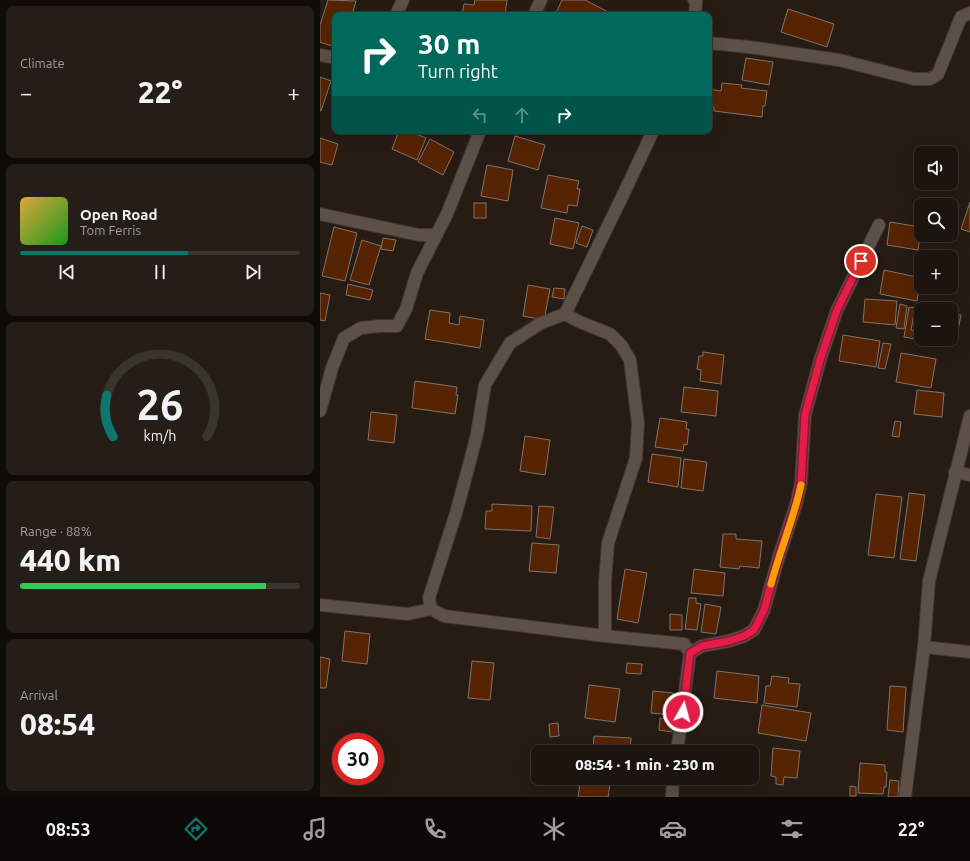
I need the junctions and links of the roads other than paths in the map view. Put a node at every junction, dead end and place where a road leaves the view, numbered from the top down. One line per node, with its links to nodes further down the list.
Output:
1 (403, 0): 4 (street)
2 (541, 0): 5 (street)
3 (694, 0): 6 (street)
4 (397, 12)
5 (535, 12)
6 (695, 12)
7 (970, 13): 8 (street)
8 (712, 43)
9 (320, 55): 10 (street)
10 (332, 57)
11 (479, 134): 15 (street)
12 (651, 134): 16 (street)
13 (320, 214): 15 (street)
14 (879, 225): 26 (street)
15 (436, 235): 17 (street)
16 (565, 314): 22 (street); 23 (street)
17 (320, 411)
18 (970, 416): 19 (street)
19 (955, 472): 20 (street); 24 (street)
20 (970, 475)
21 (320, 605): 22 (street)
22 (431, 609): 23 (street)
23 (605, 636): 26 (street)
24 (924, 647): 25 (street); 30 (street)
25 (970, 652)
26 (690, 653): 27 (street)
27 (678, 745)
28 (673, 785): 29 (street)
29 (672, 797)
30 (904, 797)

